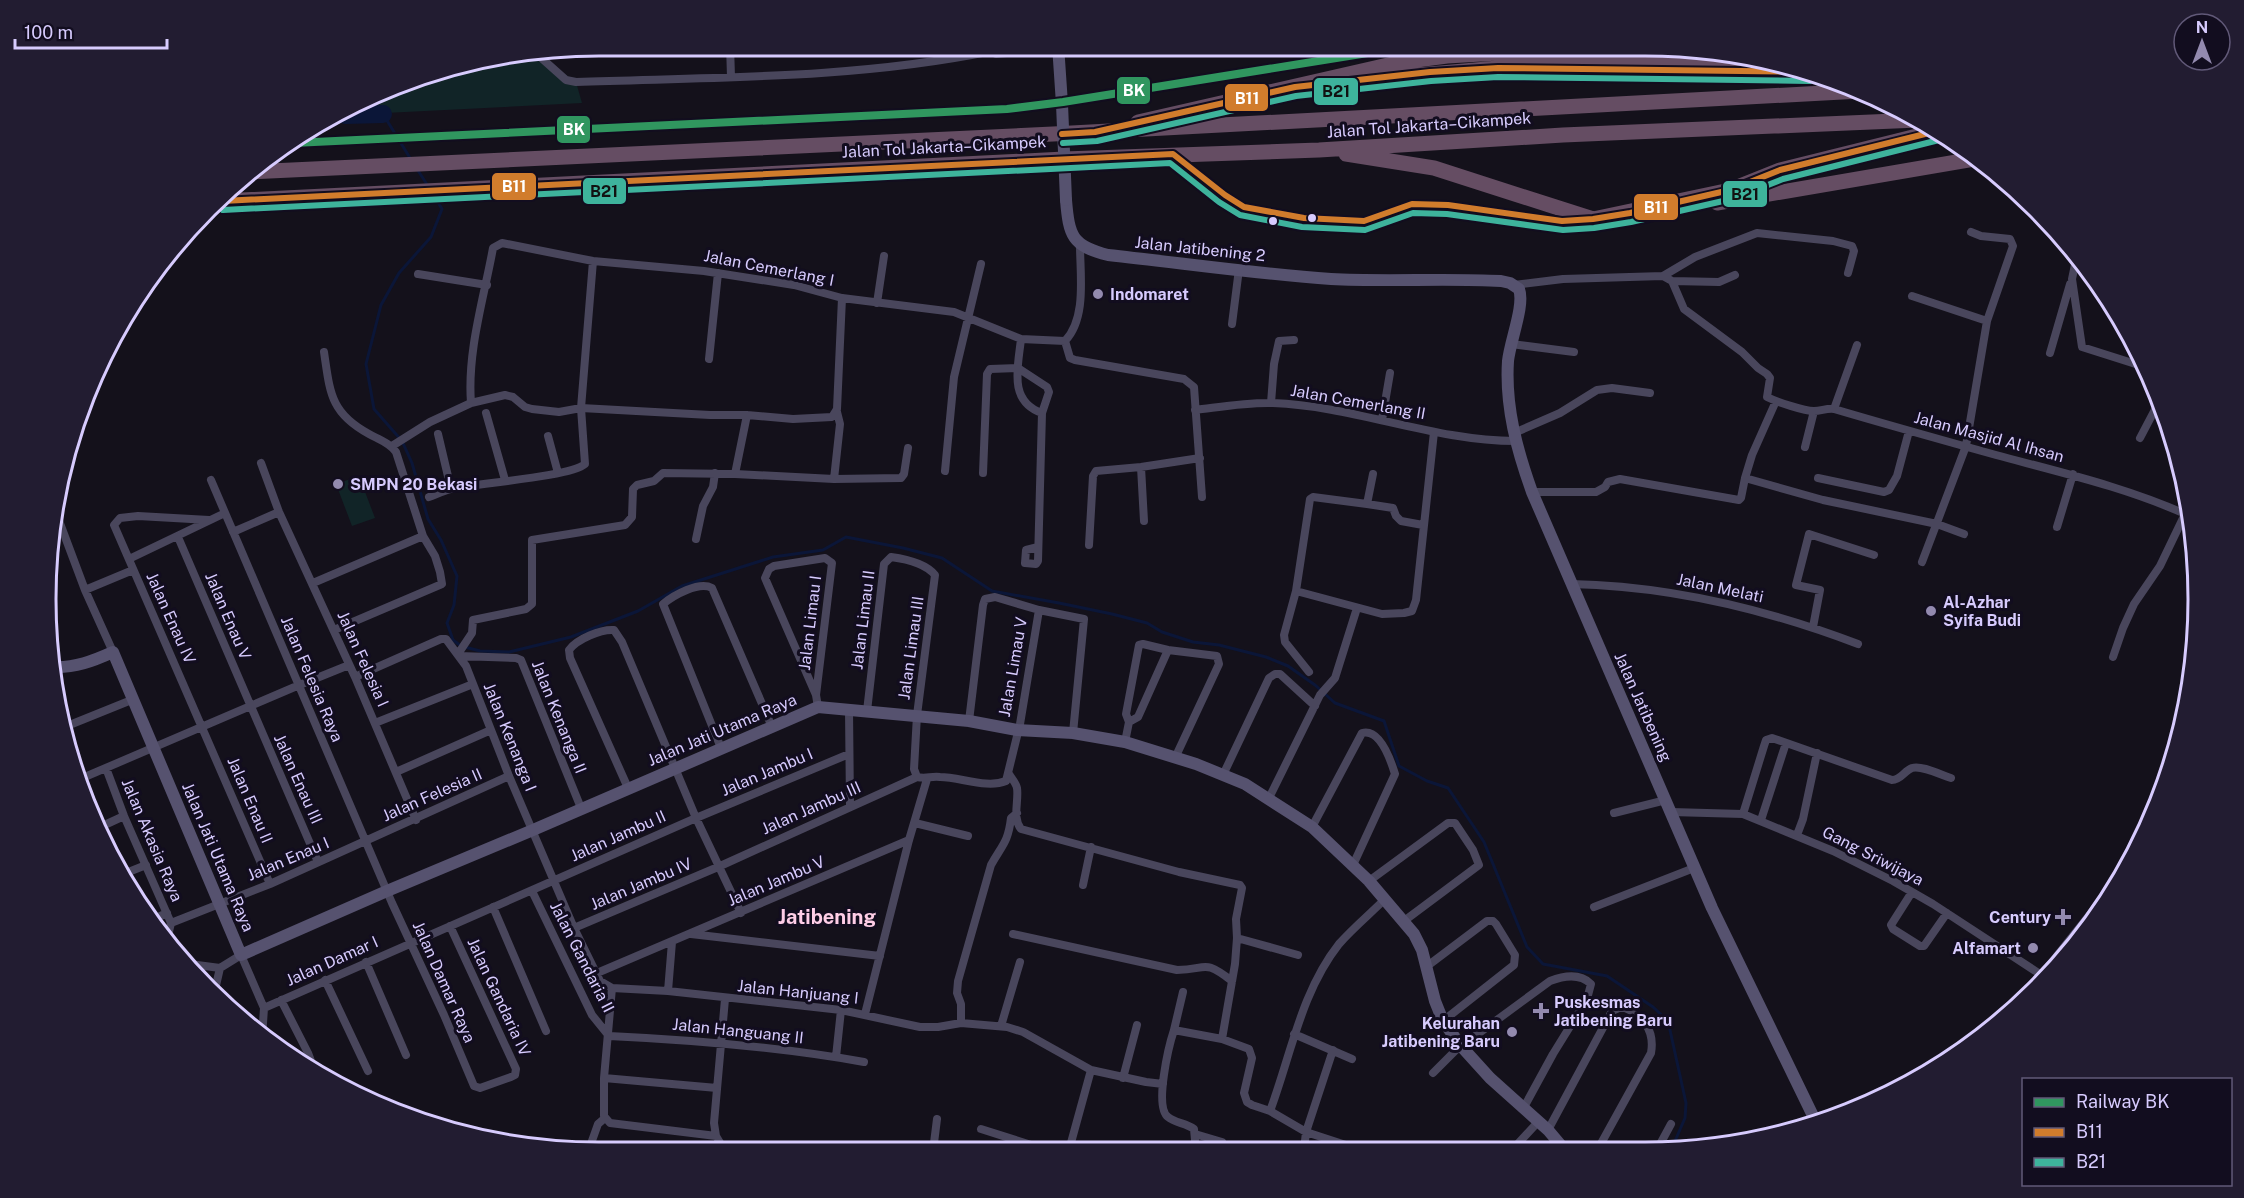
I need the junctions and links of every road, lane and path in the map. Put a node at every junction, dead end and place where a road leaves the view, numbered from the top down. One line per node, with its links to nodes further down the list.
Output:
1 (730, 56): 11 (street)
2 (962, 56): 11 (street)
3 (1058, 56): 23 (street, bridge)
4 (1447, 56): 12 (highway)
5 (1609, 56): 9 (highway)
6 (1688, 58): 9 (street)
7 (542, 59): 11 (street)
8 (1722, 61): 9 (highway)
9 (1685, 63)
10 (1775, 72): 12 (highway)
11 (731, 77)
12 (1295, 87): 15 (highway)
13 (1841, 92): 15 (highway, Jalan Tol Jakarta–Cikampek)
14 (1902, 121): 17 (highway, Jalan Tol Jakarta–Cikampek)
15 (1095, 132): 19 (highway, Jalan Tol Jakarta–Cikampek)
16 (1926, 134): 21 (highway)
17 (1319, 150): 20 (highway, Jalan Tol Jakarta–Cikampek); 21 (highway)
18 (1966, 160): 21 (highway)
19 (264, 171)
20 (230, 201)
21 (1630, 213)
22 (1971, 232): 42 (street)
23 (1080, 245): 28 (street, Jalan Jatibening 2); 46 (street)
24 (884, 256): 40 (street)
25 (593, 261): 30 (street, Jalan Cemerlang I); 36 (street, Jalan Cemerlang I); 60 (street)
26 (981, 264): 41 (street)
27 (2075, 266): 34 (street)
28 (1239, 269): 37 (street, Jalan Jatibening 2); 43 (street)
29 (418, 273): 36 (street)
30 (718, 273): 39 (street, Jalan Cemerlang I); 52 (street)
31 (1848, 273): 33 (street)
32 (1735, 275): 35 (street)
33 (1663, 276): 35 (street); 37 (street)
34 (2072, 279): 51 (street); 53 (street)
35 (1672, 281): 57 (street)
36 (487, 285): 58 (street)
37 (1516, 287): 47 (street, Jalan Jatibening)
38 (1912, 296): 42 (street)
39 (842, 298): 40 (street, Jalan Cemerlang I); 65 (street)
40 (878, 303): 41 (street, Jalan Cemerlang I)
41 (967, 316): 44 (street, Jalan Cemerlang I); 83 (street)
42 (1987, 321): 77 (street)
43 (1232, 324)
44 (1021, 339): 46 (street, Jalan Cemerlang I); 54 (street)
45 (1294, 340): 59 (street)
46 (1065, 341): 62 (street)
47 (1511, 344): 50 (street); 74 (street, Jalan Jatibening)
48 (1857, 345): 61 (street)
49 (324, 352): 76 (street)
50 (1574, 352)
51 (2050, 353)
52 (709, 359)
53 (2134, 364)
54 (1018, 368): 67 (street); 67 (street); 86 (street)
55 (1390, 373): 69 (street)
56 (1650, 393): 74 (street)
57 (1776, 401): 64 (street, Jalan Masjid Al Ihsan); 91 (street)
58 (471, 403): 60 (street); 76 (street)
59 (1271, 403): 62 (street, Jalan Cemerlang II); 69 (street, Jalan Cemerlang II)
60 (581, 408): 68 (street); 84 (street)
61 (1834, 409): 64 (street, Jalan Masjid Al Ihsan); 70 (street, Jalan Masjid Al Ihsan)
62 (1195, 410): 80 (street)
63 (2155, 410): 75 (street)
64 (1814, 411): 78 (street)
65 (837, 412): 68 (street); 90 (street)
66 (486, 413): 94 (street)
67 (1042, 413): 116 (street)
68 (747, 415): 87 (street)
69 (1382, 420): 71 (street, Jalan Cemerlang II)
70 (1909, 431): 77 (street, Jalan Masjid Al Ihsan); 92 (street)
71 (1434, 432): 74 (street, Jalan Cemerlang II); 108 (street)
72 (438, 434): 95 (street)
73 (548, 436): 84 (street)
74 (1515, 437): 96 (street, Jalan Jatibening)
75 (2140, 438)
76 (395, 444): 112 (street)
77 (1966, 446): 89 (street, Jalan Masjid Al Ihsan); 105 (street)
78 (1805, 447)
79 (908, 448): 90 (street)
80 (1200, 458): 82 (street); 98 (street)
81 (261, 463): 100 (street, Jalan Felesia I)
82 (1141, 468): 104 (street); 115 (street)
83 (945, 471)
84 (558, 473): 94 (street)
85 (715, 473): 87 (street); 114 (street); 133 (street)
86 (983, 473)
87 (735, 474): 90 (street)
88 (1373, 474): 99 (street)
89 (2073, 474): 101 (street, Jalan Masjid Al Ihsan); 109 (street)
90 (834, 478)
91 (1745, 478): 96 (street); 105 (street)
92 (1818, 478)
93 (211, 480): 102 (street, Jalan Felesia Raya)
94 (505, 480): 95 (street)
95 (451, 489): 97 (street)
96 (1532, 492): 122 (street, Jalan Jatibening)
97 (429, 497)
98 (1202, 497)
99 (1367, 504): 108 (street); 125 (street)
100 (279, 512): 110 (street); 121 (street, Jalan Felesia I)
101 (2181, 512)
102 (225, 513): 103 (street); 110 (street, Jalan Felesia Raya)
103 (209, 520): 113 (street); 118 (street)
104 (1144, 520)
105 (1937, 524): 111 (street); 119 (street)
106 (2183, 524): 134 (street)
107 (61, 525): 124 (street)
108 (1423, 525): 126 (street)
109 (2057, 527)
110 (233, 532): 140 (street, Jalan Felesia Raya)
111 (1964, 534)
112 (423, 536): 121 (street); 129 (street)
113 (178, 537): 118 (street); 144 (street, Jalan Enau V)
114 (696, 539)
115 (1089, 545)
116 (1038, 547)
117 (1874, 555): 128 (street)
118 (129, 559): 120 (street)
119 (1922, 562)
120 (133, 570): 124 (street, Jalan Enau IV); 152 (street, Jalan Enau IV)
121 (313, 583): 129 (street, Jalan Felesia I)
122 (1571, 584): 128 (street, Jalan Melati); 177 (street, Jalan Jatibening)
123 (935, 585): 146 (street, Jalan Limau II); 147 (street, Jalan Limau III)
124 (86, 590): 132 (street)
125 (1296, 591): 126 (street); 137 (street)
126 (1357, 608): 143 (street)
127 (1038, 610): 148 (street); 155 (street, Jalan Limau V); 156 (street)
128 (1813, 627): 130 (street, Jalan Melati)
129 (334, 630): 135 (street, Jalan Felesia I)
130 (1858, 644)
131 (1168, 650): 149 (street); 149 (street); 163 (street)
132 (112, 652): 136 (street); 141 (street, Jalan Jati Utama Raya)
133 (458, 652): 138 (street); 139 (street, Jalan Kenanga I); 178 (street, Jalan Kenanga II)
134 (2113, 657)
135 (349, 666): 138 (street, Jalan Felesia I); 140 (street, Jalan Akasia Raya)
136 (60, 667)
137 (1309, 672)
138 (355, 676): 150 (street, Jalan Felesia I)
139 (472, 684): 150 (street); 154 (street, Jalan Kenanga I)
140 (297, 686): 144 (street, Jalan Akasia Raya); 192 (street, Jalan Felesia Raya)
141 (134, 699): 151 (street); 159 (street, Jalan Jati Utama Raya)
142 (817, 701): 142 (street, Jalan Limau I); 145 (street, Jalan Jati Utama Raya); 153 (street, Jalan Jati Utama Raya)
143 (1315, 706): 168 (street); 175 (street)
144 (250, 707): 152 (street, Jalan Akasia Raya); 195 (street, Jalan Enau III)
145 (849, 710): 146 (street, Jalan Jati Utama Raya); 162 (street)
146 (867, 711): 147 (street, Jalan Jati Utama Raya)
147 (917, 716): 148 (street, Jalan Jati Utama Raya); 171 (street, Jalan Limau III)
148 (969, 721): 155 (street, Jalan Jati Utama Raya)
149 (1129, 722): 157 (street)
150 (375, 723): 166 (street, Jalan Felesia I)
151 (70, 725)
152 (202, 727): 159 (street, Jalan Akasia Raya); 203 (street, Jalan Enau II)
153 (772, 727): 160 (street, Jalan Jati Utama Raya); 160 (street)
154 (491, 730): 166 (street); 169 (street, Jalan Kenanga I)
155 (1017, 730): 156 (street, Jalan Jati Utama Raya); 167 (street, Jalan Limau V)
156 (1073, 733): 157 (street, Jalan Jati Utama Raya)
157 (1125, 742): 163 (street, Jalan Jati Utama Raya)
158 (1786, 742): 161 (street); 181 (street); 185 (street)
159 (153, 748): 164 (street, Jalan Akasia Raya); 209 (street, Jalan Jati Utama Raya)
160 (720, 748): 165 (street, Jalan Jati Utama Raya)
161 (1817, 753): 172 (street); 190 (street)
162 (849, 754): 176 (street); 183 (street, Jalan Jambu I)
163 (1175, 758): 168 (street, Jalan Jati Utama Raya)
164 (106, 768): 170 (street); 182 (street, Jalan Akasia Raya)
165 (674, 768): 174 (street, Jalan Jati Utama Raya); 174 (street); 183 (street)
166 (396, 772): 184 (street, Jalan Felesia I)
167 (1009, 774): 173 (street); 179 (street)
168 (1223, 775): 175 (street, Jalan Jati Utama Raya)
169 (509, 776): 184 (street, Jalan Felesia II); 189 (street, Jalan Kenanga I)
170 (85, 777)
171 (917, 777): 173 (street); 176 (street, Jalan Jambu III)
172 (1951, 778)
173 (927, 779): 186 (street)
174 (628, 788): 178 (street, Jalan Jati Utama Raya)
175 (1269, 798): 188 (street, Jalan Jati Utama Raya)
176 (850, 806): 198 (street, Jalan Jambu III)
177 (1669, 806): 180 (street, Gang Sriwijaya); 181 (street, Gang Sriwijaya); 199 (street, Jalan Jatibening)
178 (582, 808): 189 (street, Jalan Jati Utama Raya)
179 (1017, 813): 194 (street); 248 (street)
180 (1614, 813)
181 (1743, 814): 185 (street, Gang Sriwijaya)
182 (124, 816): 187 (street); 196 (street, Jalan Akasia Raya)
183 (696, 818): 198 (street); 201 (street, Jalan Jambu II)
184 (416, 820): 192 (street, Jalan Felesia II)
185 (1761, 820): 190 (street, Gang Sriwijaya)
186 (915, 823): 191 (street); 193 (street)
187 (105, 825)
188 (1312, 827): 197 (street, Jalan Jati Utama Raya); 197 (street)
189 (533, 830): 201 (street, Jalan Kenanga I); 205 (street, Jalan Jati Utama Raya)
190 (1797, 835): 207 (street, Gang Sriwijaya)
191 (968, 836)
192 (366, 840): 195 (street, Jalan Enau I); 205 (street, Jalan Felesia Raya)
193 (909, 840): 213 (street, Jalan Jambu V); 228 (street)
194 (1091, 847): 204 (street); 223 (street)
195 (318, 862): 203 (street, Jalan Enau I)
196 (146, 865): 200 (street); 212 (street, Jalan Akasia Raya)
197 (1353, 865): 202 (street, Jalan Jati Utama Raya)
198 (718, 867): 213 (street); 219 (street, Jalan Jambu IV)
199 (1694, 868): 210 (street); 277 (street, Jalan Jatibening)
200 (129, 872)
201 (553, 881): 206 (street, Jalan Jambu II); 219 (street, Jalan Kenanga I)
202 (1369, 881): 208 (street, Jalan Jati Utama Raya); 216 (street)
203 (270, 884): 209 (street, Jalan Enau I)
204 (1083, 885)
205 (387, 891): 225 (street, Jalan Damar Raya); 226 (street, Jalan Jati Utama Raya)
206 (532, 891): 211 (street, Jalan Jambu II); 255 (street, Jalan Gandaria II)
207 (1912, 892): 214 (street, Gang Sriwijaya); 214 (street)
208 (1385, 899): 216 (street, Jalan Jati Utama Raya); 254 (street)
209 (220, 903): 217 (street, Jalan Akasia Raya); 226 (street, Jalan Jati Utama Raya)
210 (1594, 907)
211 (494, 908): 218 (street, Jalan Damar I); 253 (street)
212 (167, 913): 215 (street); 217 (street, Jalan Akasia Raya)
213 (741, 913): 221 (street, Jalan Jambu V)
214 (1947, 913): 235 (street, Gang Sriwijaya)
215 (159, 917)
216 (1404, 921): 232 (street, Jalan Jati Utama Raya)
217 (171, 922): 220 (street)
218 (450, 926): 225 (street, Jalan Damar I); 273 (street, Jalan Gandaria IV)
219 (574, 928): 234 (street, Jalan Kenanga I)
220 (169, 931)
221 (690, 934): 224 (street, Jalan Jambu V); 228 (street)
222 (1013, 934): 237 (street)
223 (1237, 938): 227 (street); 237 (street)
224 (672, 942): 234 (street, Jalan Jambu V); 240 (street)
225 (412, 944): 230 (street, Jalan Damar I); 273 (street, Jalan Damar Raya)
226 (242, 955): 233 (street); 244 (street)
227 (1298, 955)
228 (880, 956): 246 (street)
229 (1020, 962): 251 (street)
230 (366, 963): 236 (street, Jalan Damar I); 261 (street)
231 (198, 965): 233 (street)
232 (1426, 967): 247 (street, Jalan Jati Utama Raya); 247 (street)
233 (220, 968): 238 (street)
234 (597, 973): 239 (street)
235 (2039, 973)
236 (325, 980): 243 (street, Jalan Damar I); 268 (street)
237 (1232, 981): 256 (street)
238 (216, 984)
239 (612, 988): 240 (street, Jalan Hanjuang I); 255 (street)
240 (668, 991): 242 (street, Jalan Hanjuang I)
241 (1183, 992): 252 (street)
242 (725, 999): 245 (street, Jalan Hanjuang I); 257 (street)
243 (281, 1000): 244 (street, Jalan Damar I); 260 (street)
244 (264, 1008): 250 (street)
245 (841, 1010): 246 (street, Jalan Hanjuang I); 263 (street)
246 (865, 1014): 248 (street, Jalan Hanjuang I)
247 (1443, 1021): 258 (street, Jalan Jati Utama Raya)
248 (961, 1023): 251 (street, Jalan Hanjuang I)
249 (1137, 1025): 271 (street)
250 (263, 1026)
251 (1001, 1026): 267 (street, Jalan Hanjuang I)
252 (1174, 1030): 256 (street); 272 (street)
253 (546, 1031)
254 (1294, 1034): 259 (street); 276 (street)
255 (609, 1036): 257 (street, Jalan Hanguang II); 270 (street)
256 (1222, 1039): 276 (street)
257 (721, 1045): 263 (street, Jalan Hanguang II); 274 (street)
258 (1461, 1046): 269 (street); 275 (street, Jalan Jati Utama Raya); 275 (street)
259 (1333, 1050): 265 (street); 284 (street)
260 (308, 1053): 262 (street); 264 (street)
261 (406, 1055)
262 (307, 1057)
263 (836, 1057): 266 (street, Jalan Hanguang II)
264 (310, 1059)
265 (1352, 1059)
266 (864, 1062)
267 (1091, 1070): 271 (street, Jalan Hanjuang I); 291 (street)
268 (368, 1071)
269 (1433, 1073)
270 (604, 1078): 274 (street); 278 (street)
271 (1123, 1078): 272 (street, Jalan Hanjuang I)
272 (1163, 1084): 285 (street)
273 (474, 1086)
274 (717, 1088): 286 (street)
275 (1523, 1109): 280 (street, Jalan Jati Utama Raya)
276 (1270, 1111): 284 (street)
277 (1813, 1116)
278 (605, 1119): 286 (street); 287 (street)
279 (937, 1119): 289 (street)
280 (1538, 1122): 283 (street, Jalan Jati Utama Raya); 296 (street)
281 (1671, 1124): 299 (street)
282 (981, 1130): 290 (street)
283 (1548, 1130): 297 (street, Jalan Jati Utama Raya); 298 (street)
284 (1306, 1132): 294 (street); 295 (street)
285 (1195, 1134): 292 (street); 293 (street)
286 (716, 1136): 288 (street)
287 (592, 1142)
288 (720, 1142)
289 (934, 1142)
290 (1021, 1142)
291 (1071, 1142)
292 (1194, 1142)
293 (1222, 1142)
294 (1305, 1142)
295 (1337, 1142)
296 (1519, 1142)
297 (1558, 1142)
298 (1602, 1142)
299 (1661, 1142)

